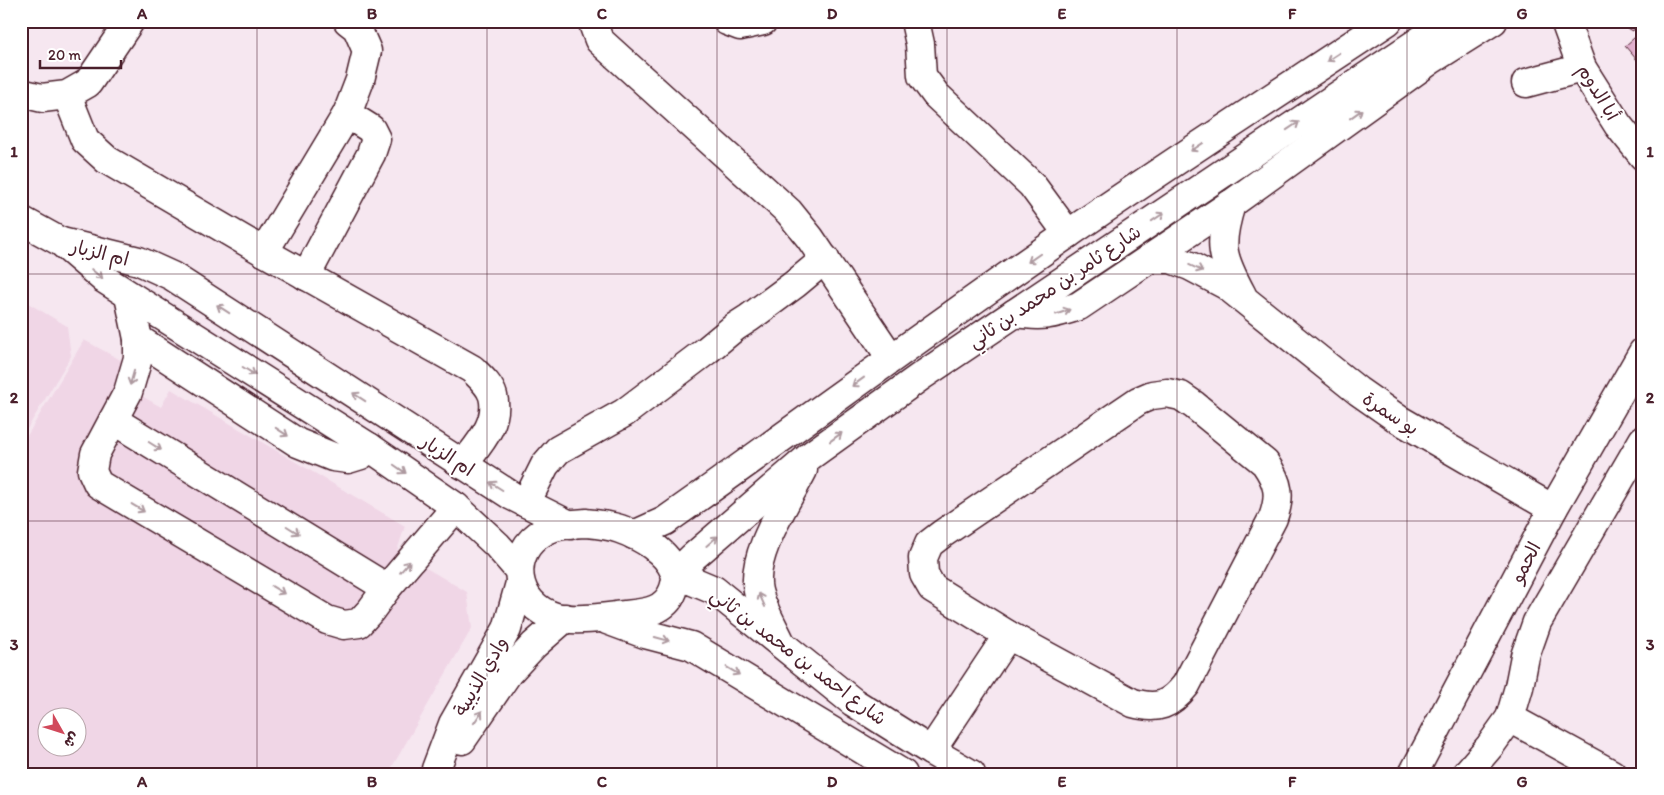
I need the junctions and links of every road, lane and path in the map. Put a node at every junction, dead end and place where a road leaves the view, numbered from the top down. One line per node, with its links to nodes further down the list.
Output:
1 (130, 21): 15 (street)
2 (348, 21): 16 (street)
3 (592, 21): 25 (street)
4 (727, 21): 5 (street)
5 (763, 21)
6 (915, 21): 22 (street)
7 (1388, 21): 11 (street, شارع ثامر بن محمد بن ثاني)
8 (1449, 21): 30 (street, شارع ثامر بن محمد بن ثاني, one-way to 8)
9 (1493, 21): 20 (street, one-way to 9)
10 (1565, 21): 12 (street, أبا الدوم)
11 (1363, 31): 22 (street, شارع ثامر بن محمد بن ثاني, one-way to 22)
12 (1582, 68): 13 (street); 18 (street, أبا الدوم)
13 (1526, 83)
14 (21, 93): 15 (street)
15 (67, 95): 24 (street)
16 (347, 114): 17 (street); 19 (street)
17 (324, 151): 19 (street); 24 (street)
18 (1643, 156)
19 (361, 172): 27 (street)
20 (1231, 204): 26 (street); 29 (street, بو سمرة)
21 (21, 220): 23 (street)
22 (1068, 234): 33 (street, شارع ثامر بن محمد بن ثاني, one-way to 33)
23 (61, 242): 28 (street, ام الزبار, one-way to 28); 39 (street, ام الزبار, one-way to 23)
24 (264, 252): 27 (street)
25 (825, 259): 33 (street); 40 (street)
26 (1149, 259): 29 (street, بو سمرة, one-way to 29); 30 (street, one-way to 26)
27 (306, 276): 39 (street)
28 (129, 296): 31 (street); 36 (street, ام الزبار, one-way to 36)
29 (1242, 297): 42 (street, بو سمرة)
30 (1015, 313): 38 (street, شارع ثامر بن محمد بن ثاني, one-way to 30)
31 (138, 339): 34 (street, one-way to 34); 36 (street, one-way to 36)
32 (1643, 352): 35 (street, الحمو)
33 (891, 358): 44 (street, شارع ثامر بن محمد بن ثاني, one-way to 44)
34 (113, 420): 47 (street, one-way to 47); 47 (street, one-way to 47)
35 (1598, 431): 37 (street); 42 (street, الحمو)
36 (369, 447): 41 (street, ام الزبار, one-way to 41)
37 (1640, 452): 52 (street)
38 (810, 456): 45 (street, شارع ثامر بن محمد بن ثاني, one-way to 38); 51 (street, one-way to 38)
39 (463, 465): 40 (street, ام الزبار, one-way to 39)
40 (526, 503): 43 (street, ام الزبار)
41 (456, 507): 46 (street, ام الزبار); 47 (street, one-way to 41)
42 (1553, 509): 57 (street, الحمو)
43 (570, 525): 44 (street); 46 (street)
44 (634, 535): 45 (street)
45 (676, 574): 48 (street); 51 (street, شارع احمد بن محمد بن ثاني)
46 (519, 576): 49 (street); 54 (street, وادي الذيبية)
47 (387, 588)
48 (600, 617): 49 (street); 55 (street, شارع احمد بن محمد بن ثاني, one-way to 55)
49 (564, 618): 54 (street, وادي الذيبية, one-way to 49)
50 (1008, 635): 50 (street); 53 (street)
51 (782, 645): 53 (street, شارع احمد بن محمد بن ثاني)
52 (1510, 718): 58 (street); 59 (street)
53 (931, 751): 56 (street, شارع احمد بن محمد بن ثاني)
54 (435, 771)
55 (904, 774)
56 (971, 774)
57 (1413, 774)
58 (1466, 774)
59 (1612, 774)

